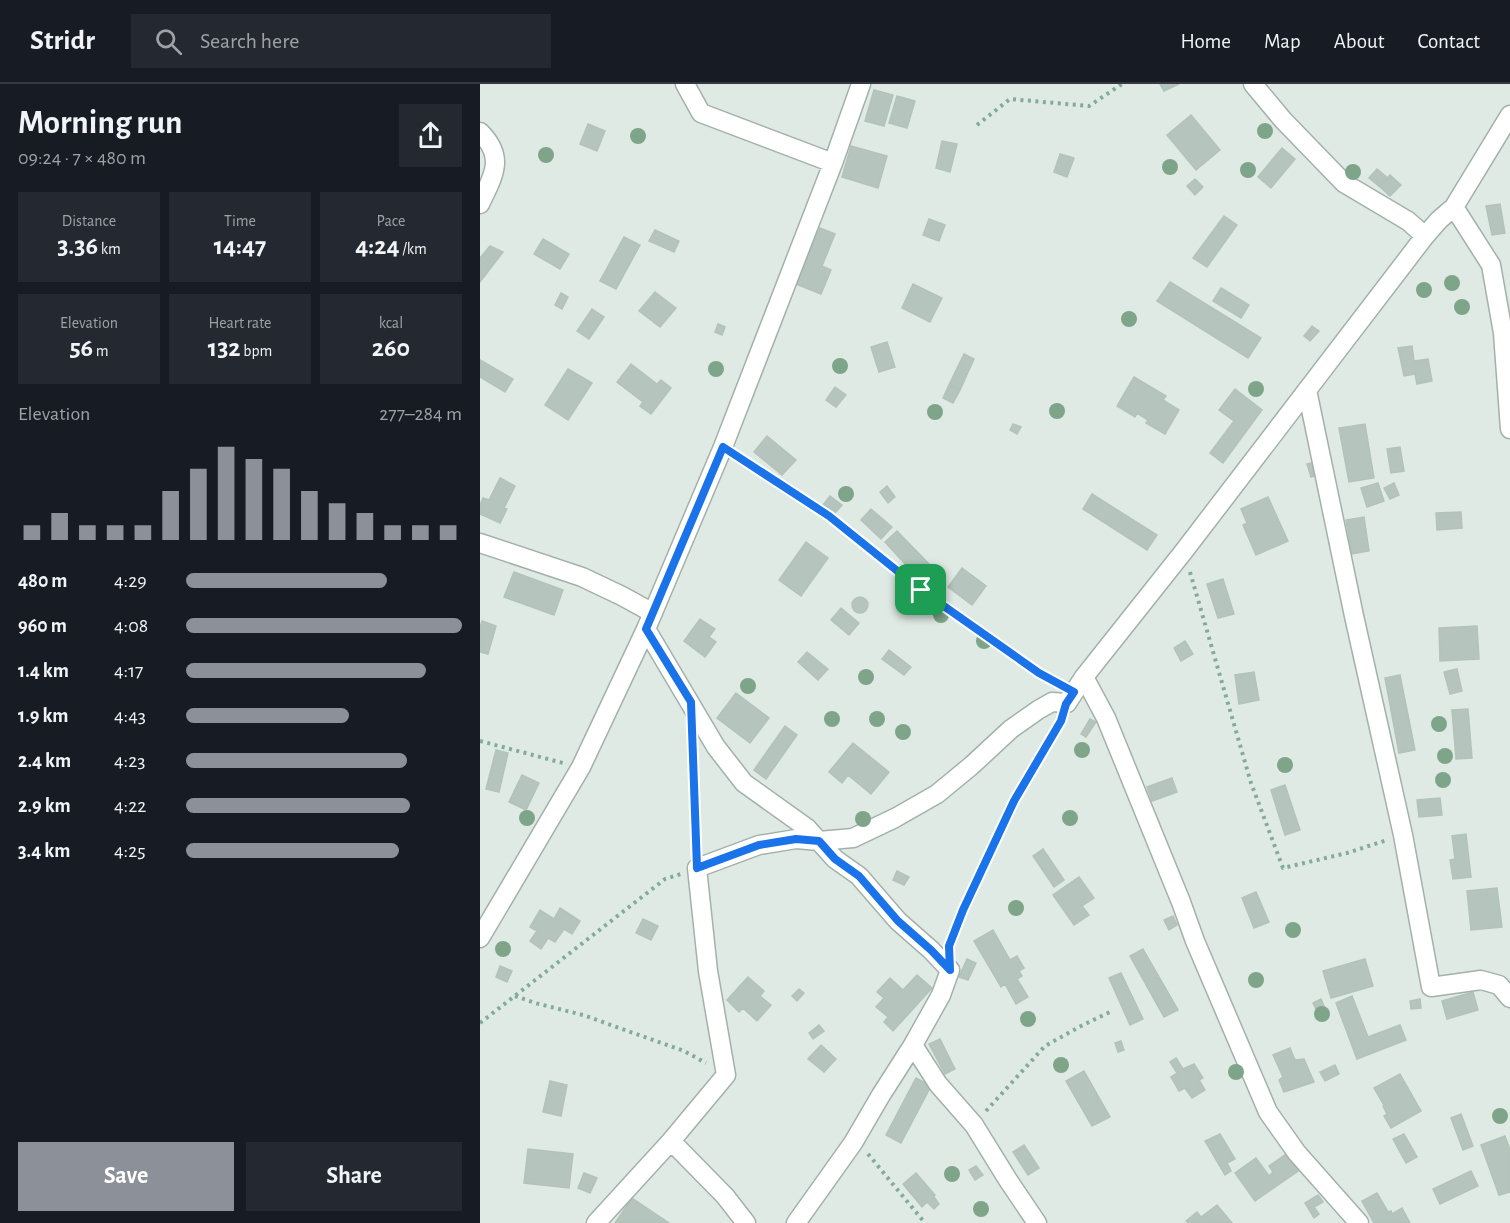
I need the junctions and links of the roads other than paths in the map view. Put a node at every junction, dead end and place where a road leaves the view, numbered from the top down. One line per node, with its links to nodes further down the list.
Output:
1 (685, 84): 6 (street)
2 (861, 84): 6 (street)
3 (1253, 84): 9 (street)
4 (1510, 115): 8 (street)
5 (480, 132): 7 (street)
6 (833, 163): 13 (street)
7 (480, 204)
8 (1454, 207): 9 (street); 11 (street)
9 (1425, 236): 10 (street)
10 (1307, 390): 14 (street); 17 (street)
11 (1510, 429)
12 (480, 543): 13 (street)
13 (649, 621): 15 (street); 16 (street)
14 (1075, 691): 15 (street); 24 (street)
15 (819, 841): 18 (street); 19 (street)
16 (480, 938)
17 (1510, 998)
18 (913, 1045): 22 (street); 23 (street)
19 (671, 1141): 20 (street); 21 (street)
20 (596, 1223)
21 (746, 1223)
22 (796, 1223)
23 (1037, 1223)
24 (1359, 1223)

